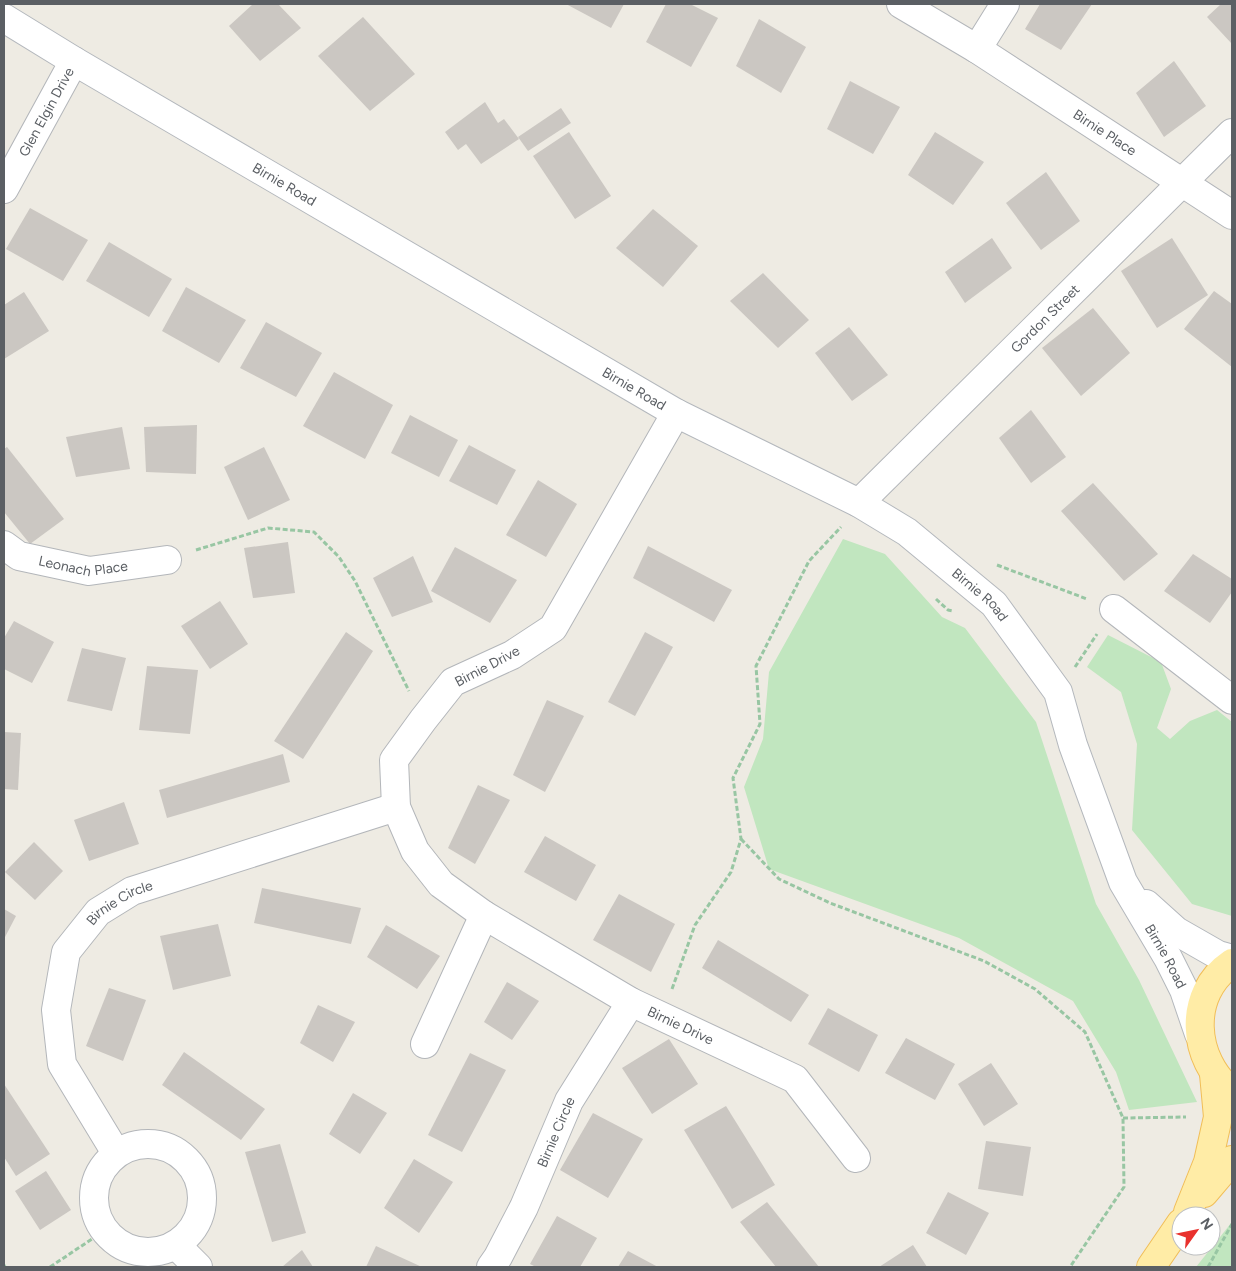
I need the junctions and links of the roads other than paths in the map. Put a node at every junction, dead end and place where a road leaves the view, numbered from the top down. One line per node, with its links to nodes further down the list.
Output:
1 (901, 4): 4 (street, Birnie Place)
2 (1004, 4): 4 (street)
3 (4, 18): 5 (street, Birnie Road)
4 (977, 49): 7 (street, Birnie Place)
5 (74, 61): 8 (street, Glen Elgin Drive); 10 (street, Birnie Road)
6 (1232, 134): 7 (street, Gordon Street)
7 (1182, 183): 9 (street, Birnie Place); 11 (street, Gordon Street)
8 (4, 189)
9 (1232, 215)
10 (676, 413): 11 (street, Birnie Road); 16 (street, Birnie Drive)
11 (859, 503): 17 (street, Birnie Road)
12 (4, 545): 13 (street, Leonach Place)
13 (166, 560)
14 (1114, 609): 15 (street)
15 (1232, 700)
16 (396, 807): 18 (street, Birnie Drive); 25 (street, Birnie Circle)
17 (1123, 882): 19 (street, Birnie Road); 22 (street, Birnie Road)
18 (484, 915): 21 (street, Birnie Drive); 23 (street)
19 (1232, 959)
20 (1232, 963): 22 (main road)
21 (631, 1002): 26 (street, Birnie Drive); 32 (street, Birnie Circle)
22 (1199, 1034): 24 (main road)
23 (425, 1044)
24 (1223, 1083): 28 (main road)
25 (116, 1153): 31 (street); 31 (street)
26 (856, 1158)
27 (1232, 1160): 29 (main road)
28 (1190, 1206)
29 (1194, 1206)
30 (1171, 1238): 34 (main road)
31 (176, 1245): 33 (street)
32 (501, 1264)
33 (198, 1267)
34 (1151, 1267)

